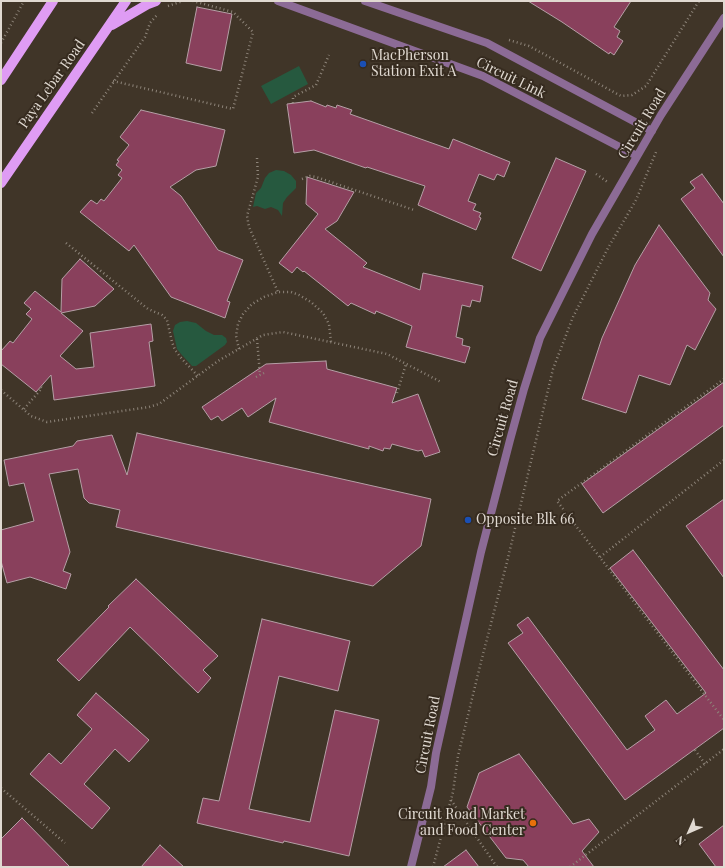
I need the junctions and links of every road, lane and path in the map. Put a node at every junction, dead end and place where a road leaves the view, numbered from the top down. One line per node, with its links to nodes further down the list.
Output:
1 (24, 1): 13 (path)
2 (53, 1): 15 (main road)
3 (126, 1): 10 (main road, Paya Lebar Road)
4 (156, 1): 10 (main road)
5 (193, 1): 16 (path)
6 (278, 1): 21 (street, Circuit Link)
7 (365, 1): 19 (street, Circuit Link)
8 (699, 1): 12 (path)
9 (724, 18): 19 (street, Circuit Road)
10 (109, 26): 24 (main road, Paya Lebar Road)
11 (145, 37): 16 (path)
12 (502, 37)
13 (1, 43)
14 (329, 55): 17 (path)
15 (1, 80)
16 (113, 81): 18 (path)
17 (293, 103)
18 (92, 113)
19 (652, 131): 21 (street, Circuit Road)
20 (656, 151): 49 (path)
21 (637, 156): 51 (street, Circuit Road)
22 (257, 158): 27 (path)
23 (302, 179): 25 (path)
24 (1, 183)
25 (414, 210)
26 (66, 243): 34 (path)
27 (278, 292): 29 (path); 30 (path)
28 (257, 339): 29 (path); 30 (path); 33 (path)
29 (331, 342): 31 (path)
30 (239, 349): 34 (path)
31 (406, 364): 37 (path); 40 (path)
32 (264, 373): 33 (path)
33 (260, 375): 35 (path)
34 (198, 376): 41 (path)
35 (256, 378)
36 (724, 379): 43 (path)
37 (441, 382)
38 (41, 387): 41 (path)
39 (1, 390): 41 (path)
40 (397, 393)
41 (24, 409)
42 (724, 460): 43 (path)
43 (600, 557): 44 (path)
44 (724, 720)
45 (724, 749): 47 (path)
46 (696, 750): 47 (path)
47 (705, 764): 54 (path)
48 (1, 788): 50 (path)
49 (451, 800): 52 (path); 53 (path)
50 (65, 843)
51 (411, 867)
52 (433, 867)
53 (497, 867)
54 (570, 867)

